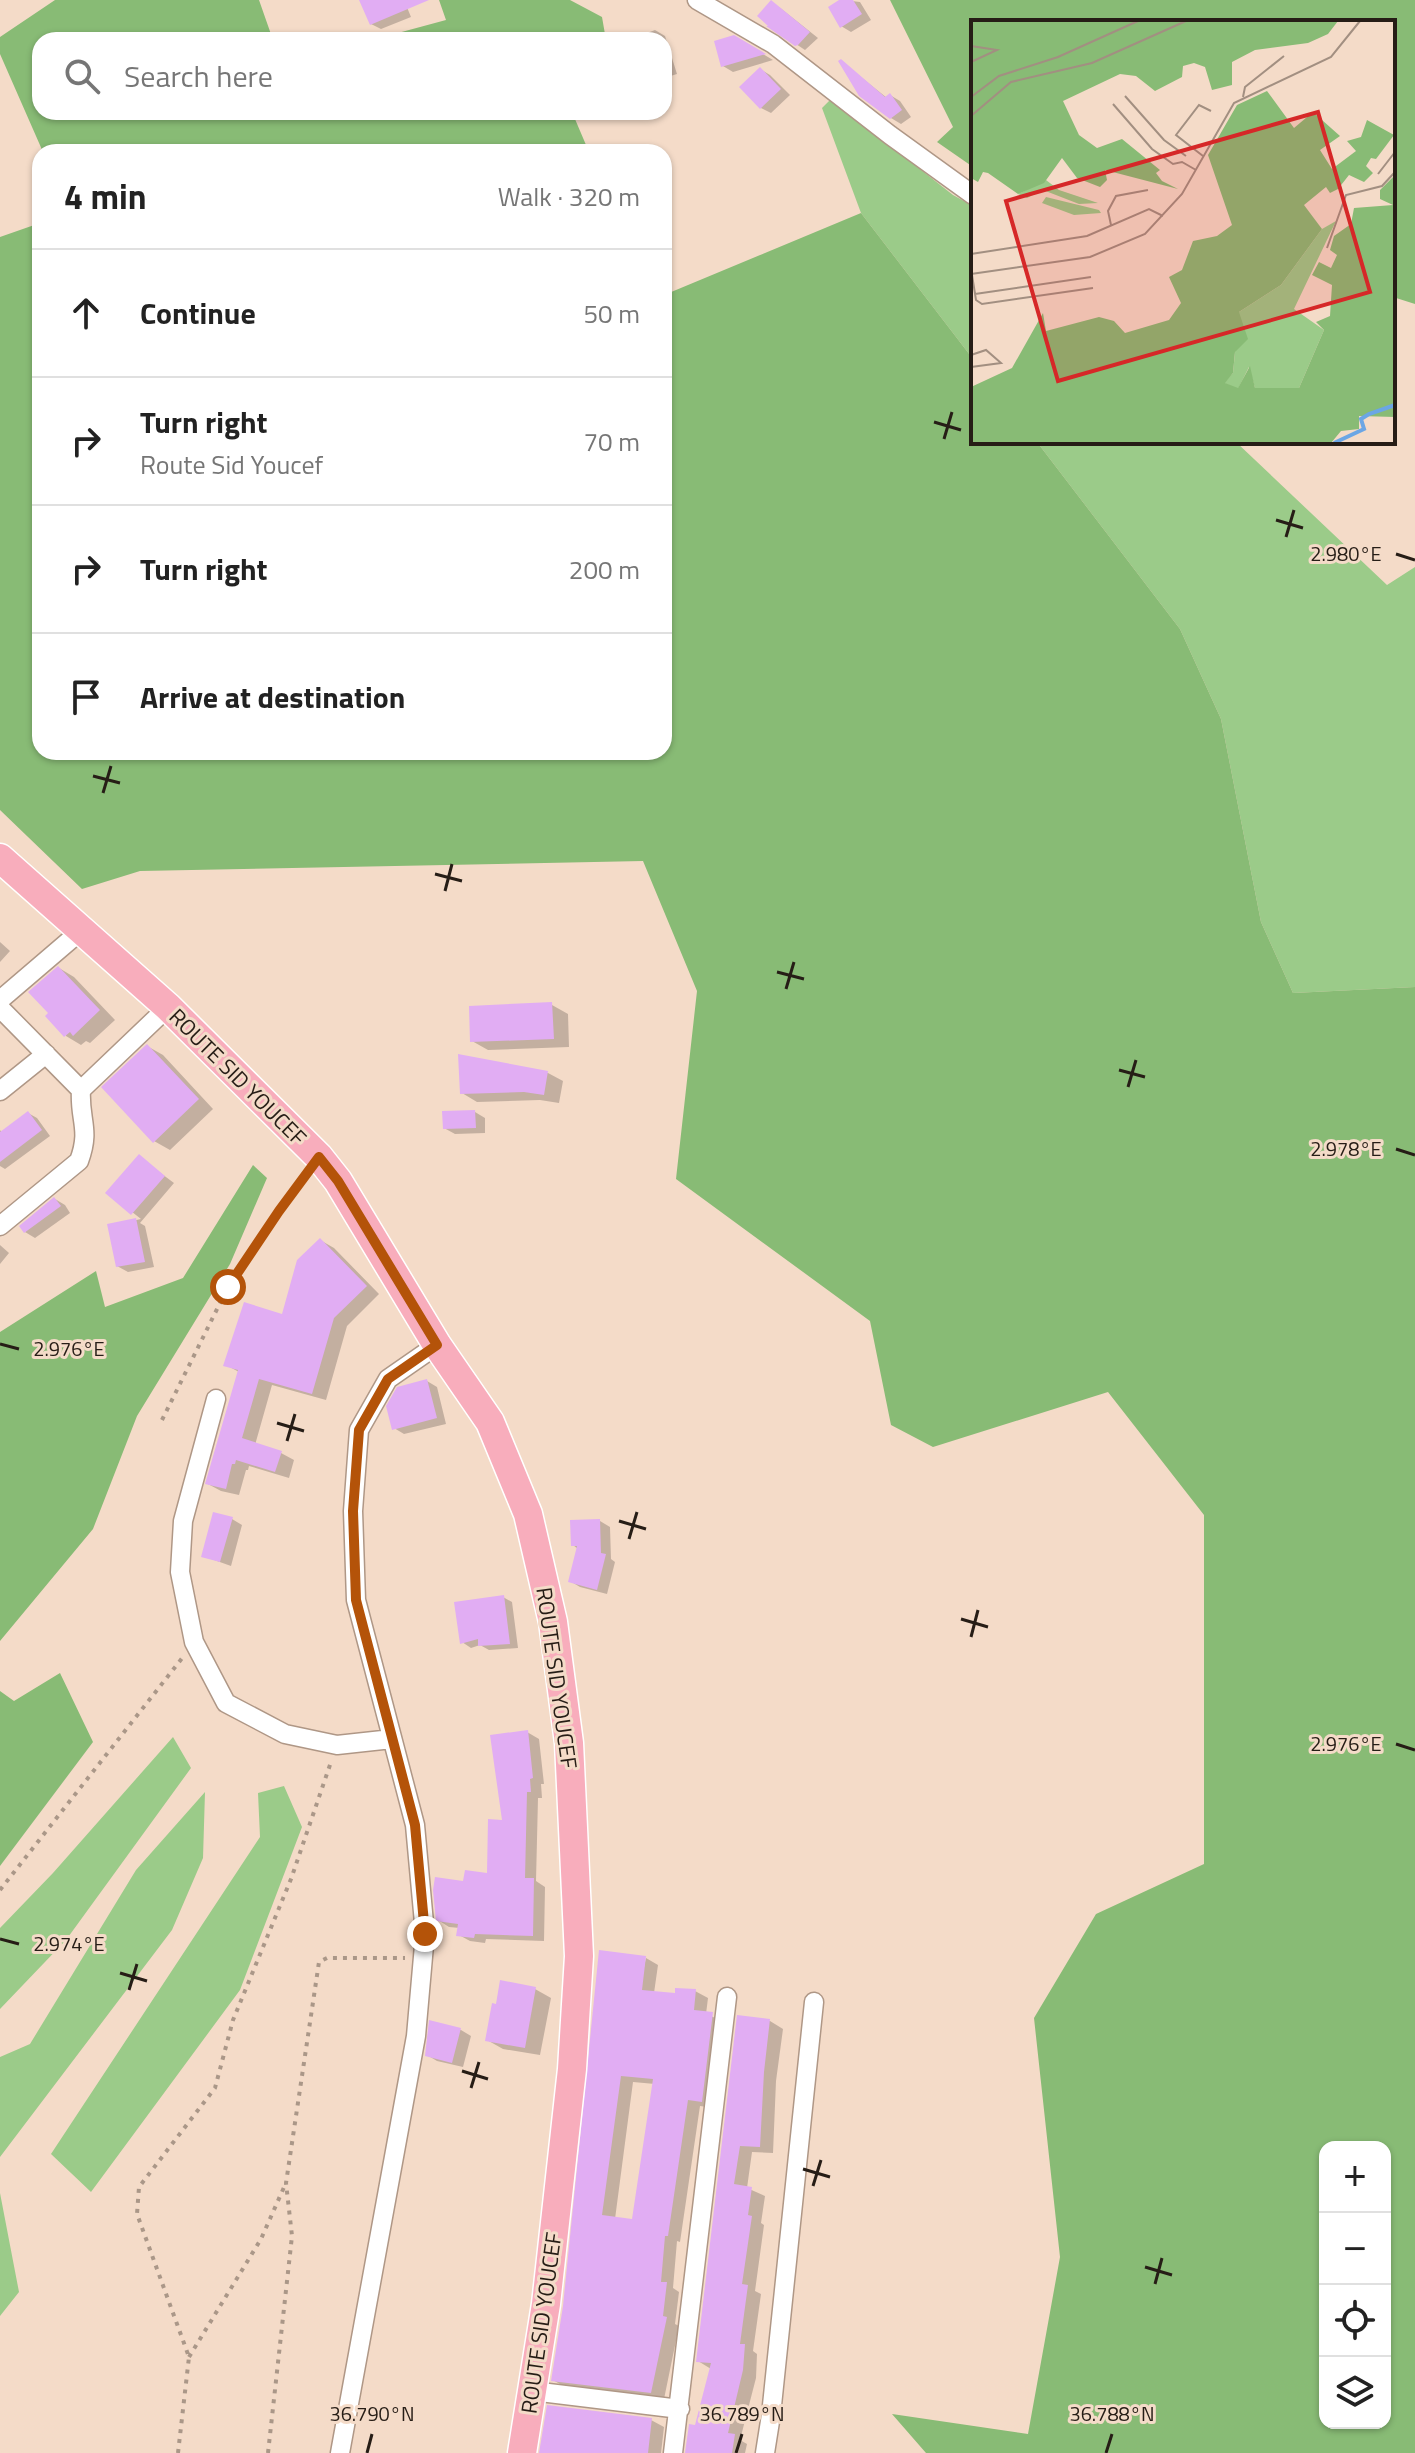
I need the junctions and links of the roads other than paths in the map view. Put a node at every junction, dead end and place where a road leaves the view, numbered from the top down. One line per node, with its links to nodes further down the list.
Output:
1 (697, 0): 2 (street)
2 (971, 194)
3 (0, 858): 4 (main road, ROUTE SID YOUCEF)
4 (83, 929): 5 (street); 6 (main road, ROUTE SID YOUCEF)
5 (0, 1000)
6 (168, 1007): 9 (street); 12 (main road, ROUTE SID YOUCEF)
7 (0, 1008): 8 (street)
8 (46, 1054): 9 (street); 10 (street)
9 (81, 1090): 11 (street)
10 (0, 1091)
11 (0, 1226)
12 (437, 1345): 14 (street); 17 (main road, ROUTE SID YOUCEF)
13 (216, 1399): 14 (street)
14 (392, 1739): 19 (street)
15 (727, 1997): 18 (street)
16 (814, 2002): 22 (street)
17 (532, 2391): 18 (street); 20 (main road, ROUTE SID YOUCEF)
18 (680, 2409): 21 (street)
19 (340, 2453)
20 (522, 2453)
21 (673, 2453)
22 (765, 2453)

